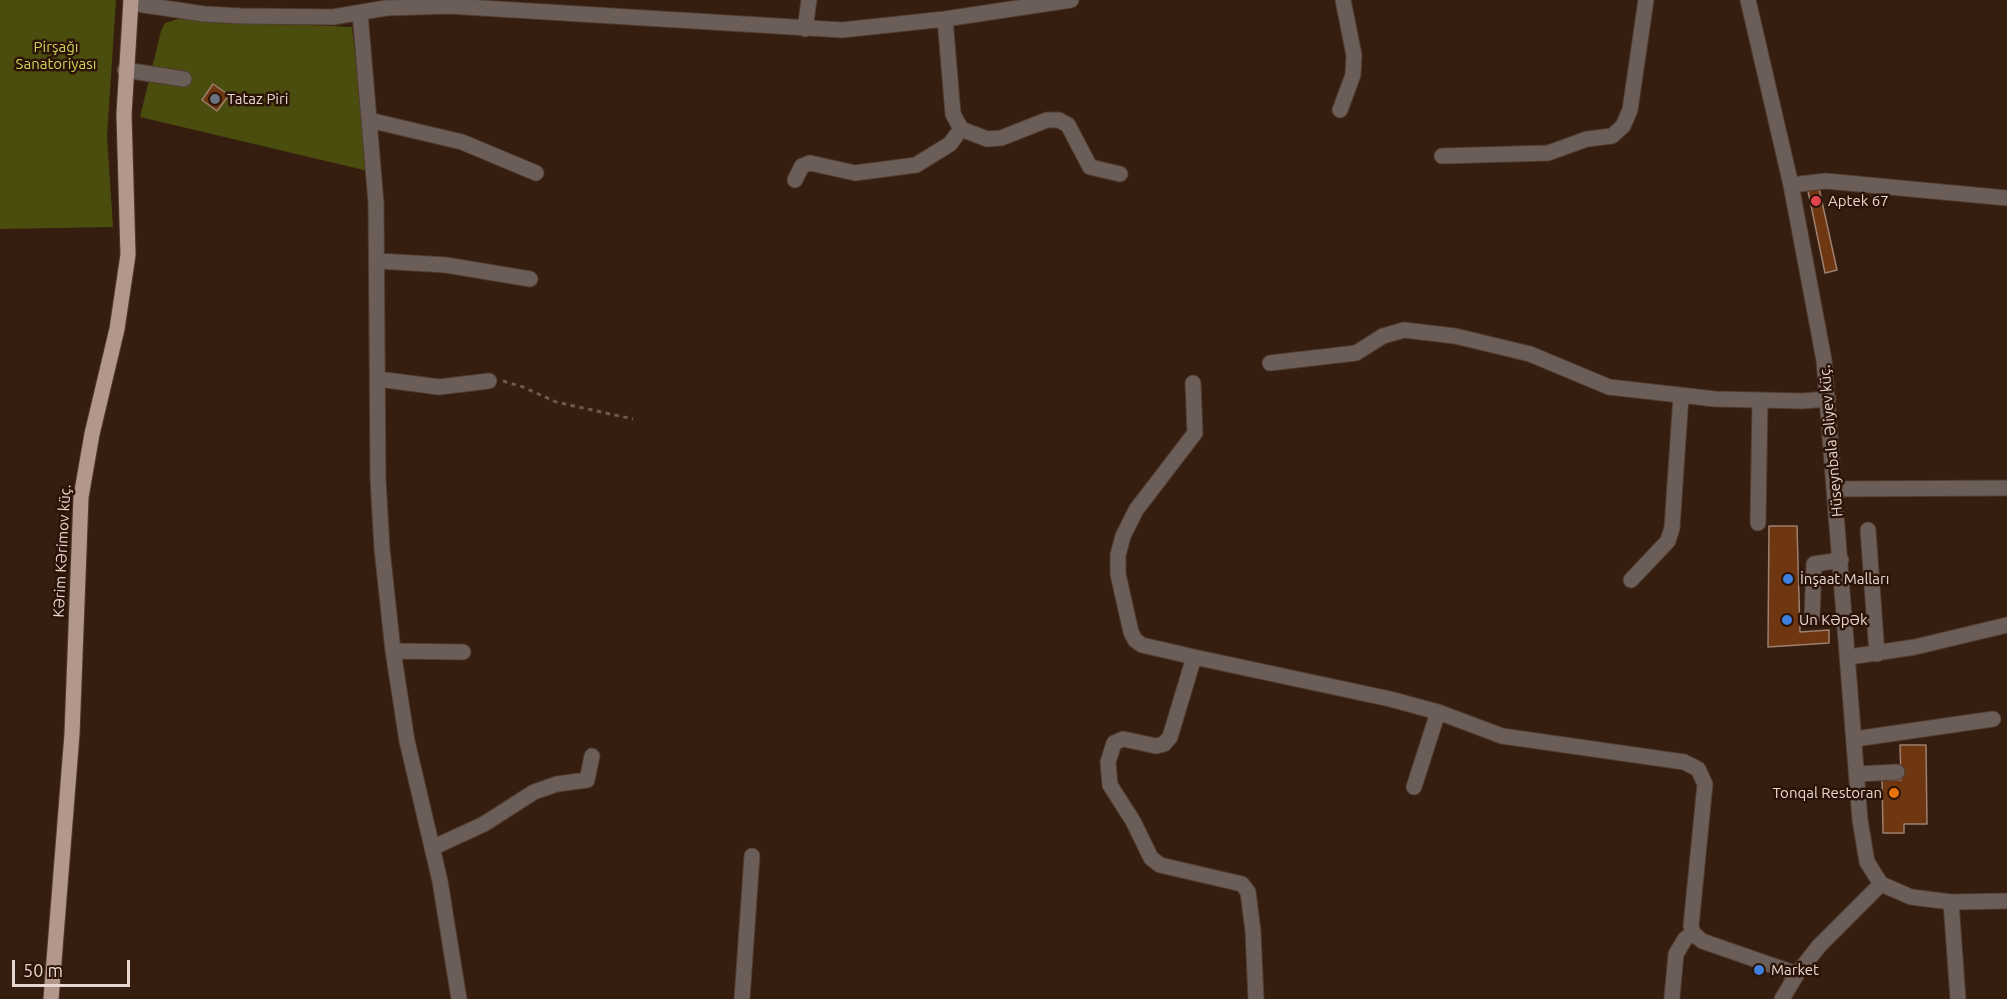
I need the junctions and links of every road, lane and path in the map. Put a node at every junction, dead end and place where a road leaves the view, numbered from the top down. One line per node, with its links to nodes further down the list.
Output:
1 (809, 0): 10 (street)
2 (1071, 0): 7 (street)
3 (1342, 0): 13 (street)
4 (1646, 0): 16 (street)
5 (1748, 0): 20 (street, Hüseynbala Əliyev küç.)
6 (131, 1): 8 (street); 11 (main road, Kərim Kərimov küç.)
7 (1009, 4): 9 (street)
8 (360, 13): 10 (street); 14 (street)
9 (945, 19): 10 (street); 15 (street)
10 (805, 28)
11 (125, 70): 12 (street); 60 (main road, Kərim Kərimov küç.)
12 (184, 79)
13 (1340, 110)
14 (369, 120): 17 (street); 22 (street)
15 (961, 129): 18 (street); 19 (street)
16 (1442, 156)
17 (536, 173)
18 (1120, 174)
19 (795, 180)
20 (1791, 185): 21 (street); 29 (street, Hüseynbala Əliyev küç.)
21 (2007, 198)
22 (378, 261): 23 (street); 25 (street)
23 (530, 279)
24 (1270, 363): 28 (street)
25 (378, 380): 26 (street); 40 (street)
26 (489, 381): 31 (path)
27 (1193, 383): 43 (street)
28 (1681, 396): 30 (street); 37 (street)
29 (1828, 399): 30 (street); 33 (street, Hüseynbala Əliyev küç.)
30 (1761, 400): 34 (street)
31 (633, 419)
32 (2007, 488): 33 (street)
33 (1835, 489): 36 (street, Hüseynbala Əliyev küç.)
34 (1758, 523)
35 (1868, 530): 42 (street)
36 (1841, 560): 38 (street); 44 (street, Hüseynbala Əliyev küç.)
37 (1631, 580)
38 (1812, 618)
39 (2007, 625): 42 (street)
40 (393, 651): 41 (street); 52 (street)
41 (463, 652)
42 (1877, 654): 44 (street)
43 (1194, 657): 45 (street); 63 (street)
44 (1849, 657): 47 (street, Hüseynbala Əliyev küç.)
45 (1438, 712): 51 (street); 57 (street)
46 (1993, 719): 47 (street)
47 (1855, 740): 50 (street, Hüseynbala Əliyev küç.)
48 (592, 756): 52 (street)
49 (1897, 772): 50 (street)
50 (1857, 774): 54 (street, Hüseynbala Əliyev küç.)
51 (1414, 787)
52 (432, 848): 61 (street)
53 (752, 856): 62 (street)
54 (1881, 885): 56 (street); 58 (street)
55 (2007, 901): 56 (street)
56 (1951, 902): 65 (street)
57 (1693, 933): 58 (street); 59 (street)
58 (1797, 974): 64 (street)
59 (1672, 997)
60 (51, 999)
61 (459, 999)
62 (742, 999)
63 (1256, 999)
64 (1782, 999)
65 (1958, 999)

